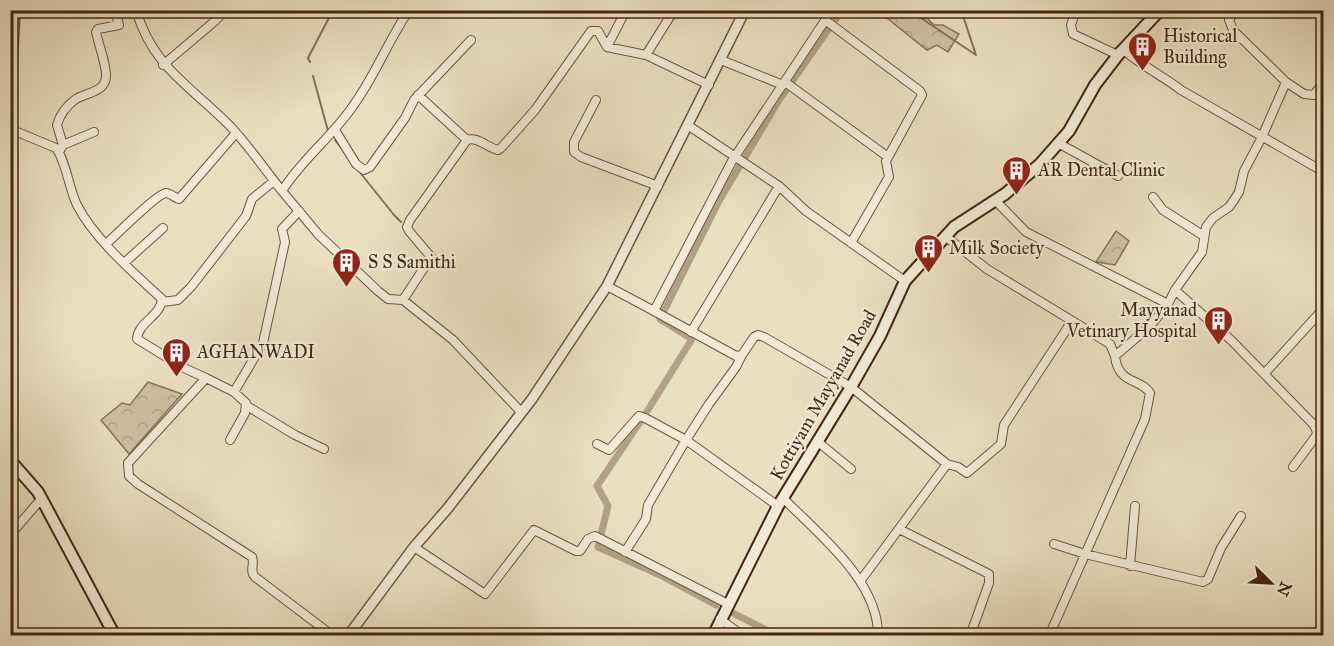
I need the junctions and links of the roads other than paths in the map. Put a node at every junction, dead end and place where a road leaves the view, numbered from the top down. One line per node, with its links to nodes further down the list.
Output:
1 (15, 10): 26 (street)
2 (115, 10): 35 (street)
3 (136, 10): 19 (street)
4 (225, 10): 19 (street)
5 (409, 10): 29 (street)
6 (626, 10): 15 (street)
7 (674, 10): 17 (street)
8 (745, 10): 18 (street)
9 (832, 10): 13 (street)
10 (1076, 10): 16 (street)
11 (1160, 10): 16 (main road, Kottiyam Mayyanad Road)
12 (1235, 10): 20 (street)
13 (825, 20): 22 (street); 36 (street)
14 (471, 40): 24 (street)
15 (607, 47): 17 (street); 33 (street)
16 (1120, 52): 32 (street); 34 (main road, Kottiyam Mayyanad Road)
17 (646, 55): 23 (street)
18 (721, 60): 22 (street); 23 (street)
19 (163, 65): 31 (street)
20 (1286, 81): 21 (street); 32 (street)
21 (1323, 81)
22 (784, 83): 36 (street); 37 (street)
23 (709, 85): 27 (street)
24 (418, 95): 29 (street); 33 (street)
25 (596, 100): 41 (street)
26 (10, 102)
27 (688, 126): 37 (street); 41 (street)
28 (10, 129): 35 (street)
29 (335, 130): 43 (street)
30 (94, 132): 35 (street)
31 (236, 133): 40 (street); 51 (street)
32 (1262, 137): 38 (street); 49 (street)
33 (467, 140): 56 (street)
34 (1058, 143): 39 (street); 45 (main road, Kottiyam Mayyanad Road)
35 (61, 149): 51 (street)
36 (888, 157): 50 (street)
37 (735, 158): 42 (street); 60 (street)
38 (1322, 169)
39 (1118, 176)
40 (274, 181): 43 (street); 57 (street)
41 (658, 186): 54 (street)
42 (779, 186): 50 (street); 62 (street)
43 (282, 191): 46 (street)
44 (1153, 197): 49 (street)
45 (995, 200): 48 (main road, Kottiyam Mayyanad Road); 58 (street)
46 (299, 211): 56 (street); 70 (street)
47 (163, 228): 52 (street)
48 (945, 236): 53 (main road, Kottiyam Mayyanad Road); 61 (street)
49 (1204, 236): 55 (street)
50 (851, 243): 53 (street)
51 (106, 244): 52 (street)
52 (124, 263): 57 (street)
53 (904, 281): 69 (main road, Kottiyam Mayyanad Road)
54 (607, 286): 60 (street); 72 (street)
55 (1175, 290): 58 (street); 67 (street)
56 (404, 300): 72 (street)
57 (162, 302): 68 (street)
58 (1168, 304): 65 (street)
59 (1323, 309): 67 (street)
60 (654, 311): 62 (street)
61 (1072, 321): 65 (street); 79 (street)
62 (691, 332): 64 (street)
63 (10, 354): 66 (street)
64 (742, 355): 69 (street); 74 (street)
65 (1115, 356): 91 (street)
66 (10, 364)
67 (1265, 373): 80 (street)
68 (206, 378): 70 (street); 97 (street)
69 (851, 387): 75 (main road, Kottiyam Mayyanad Road); 79 (street)
70 (234, 392): 71 (street)
71 (247, 406): 73 (street); 77 (street)
72 (521, 412): 89 (street)
73 (230, 440)
74 (686, 440): 76 (street); 83 (street); 90 (street)
75 (817, 441): 81 (street); 83 (main road, Kottiyam Mayyanad Road)
76 (597, 444)
77 (324, 449)
78 (10, 460): 82 (main road)
79 (947, 464): 86 (street)
80 (1293, 466)
81 (852, 469)
82 (42, 498): 87 (street); 96 (main road)
83 (780, 502): 93 (street); 94 (main road, Kottiyam Mayyanad Road)
84 (1135, 506): 92 (street)
85 (1241, 516): 92 (street)
86 (898, 530): 93 (street); 102 (street)
87 (10, 535)
88 (1054, 543): 91 (street)
89 (414, 547): 90 (street); 98 (street)
90 (625, 552): 94 (street)
91 (1085, 554): 92 (street); 103 (street)
92 (1130, 566)
93 (861, 580): 101 (street)
94 (728, 604): 95 (main road, Kottiyam Mayyanad Road)
95 (720, 619): 99 (main road, Kottiyam Mayyanad Road); 100 (street)
96 (115, 636)
97 (333, 636)
98 (348, 636)
99 (713, 636)
100 (743, 636)
101 (878, 636)
102 (970, 636)
103 (1049, 636)

